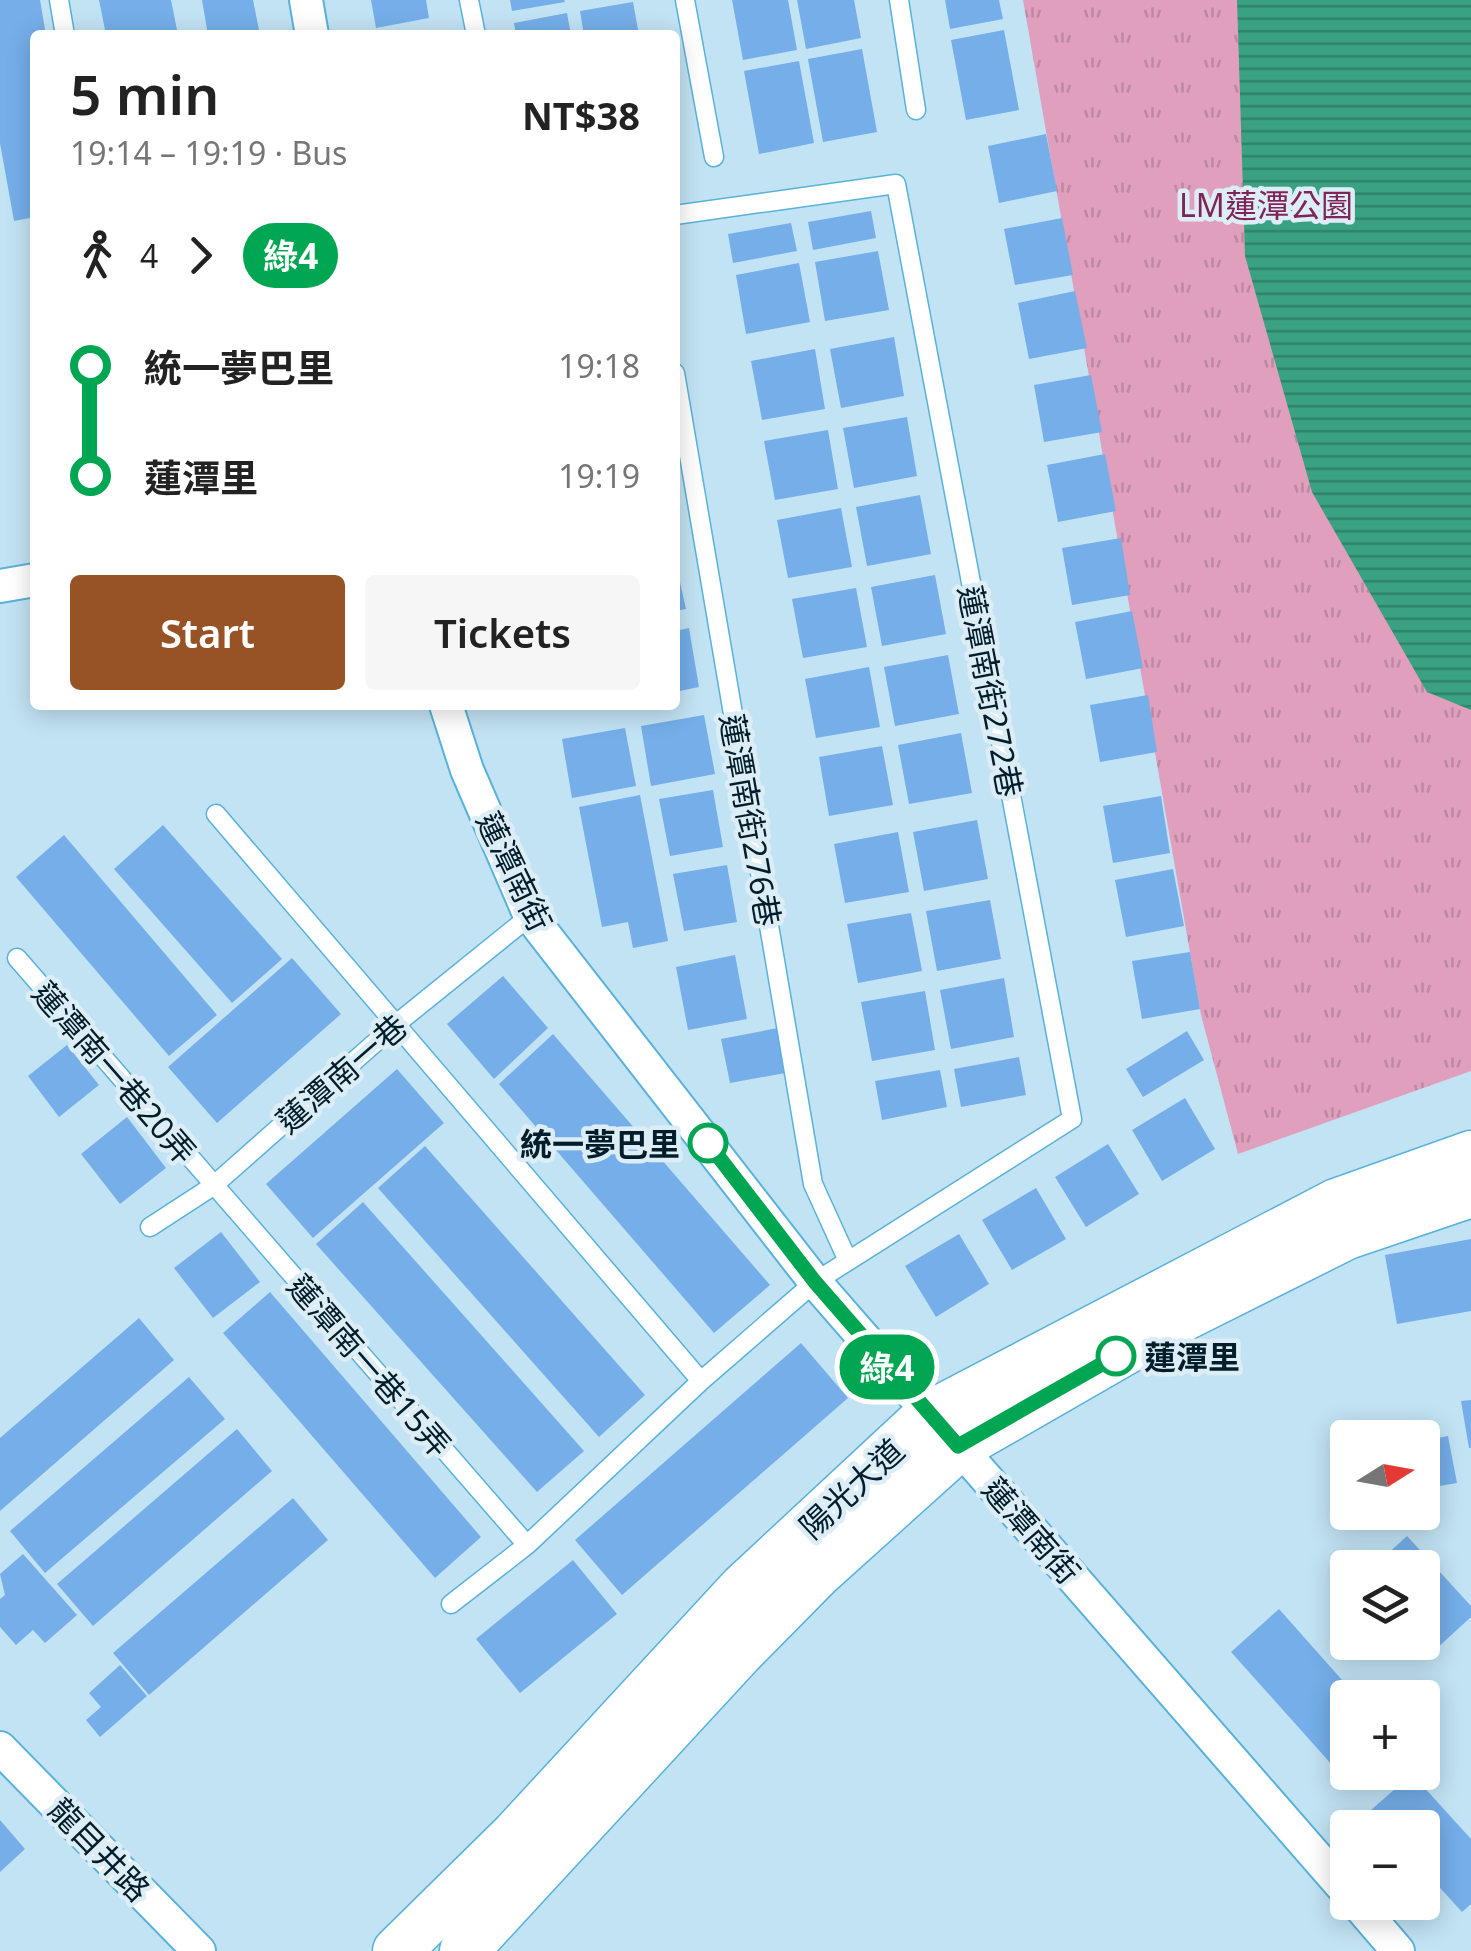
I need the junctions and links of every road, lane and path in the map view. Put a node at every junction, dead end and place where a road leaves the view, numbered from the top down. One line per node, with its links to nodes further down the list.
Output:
1 (59, 0): 6 (lane)
2 (306, 0): 7 (street)
3 (470, 0): 8 (lane)
4 (685, 0): 10 (lane)
5 (898, 0): 9 (lane)
6 (64, 30)
7 (311, 30)
8 (475, 30)
9 (916, 110)
10 (714, 157)
11 (680, 214): 24 (lane, 蓮潭南街272巷)
12 (680, 402): 24 (lane, 蓮潭南街276巷)
13 (30, 581): 14 (street)
14 (0, 586)
15 (448, 710): 17 (street, 蓮潭南街)
16 (216, 814): 19 (lane)
17 (530, 916): 19 (lane, 蓮潭南一巷); 25 (street, 蓮潭南街)
18 (17, 958): 21 (lane, 蓮潭南一巷20弄)
19 (395, 1025): 21 (lane, 蓮潭南一巷); 26 (lane)
20 (1471, 1155): 27 (street, 陽光大道)
21 (213, 1186): 23 (lane, 蓮潭南一巷); 28 (lane, 蓮潭南一巷15弄)
22 (1471, 1192): 27 (street, 陽光大道)
23 (150, 1227)
24 (848, 1261): 25 (lane, 蓮潭南街272巷)
25 (815, 1282): 26 (lane, 蓮潭南街272巷); 27 (street, 蓮潭南街)
26 (701, 1380): 28 (lane, 蓮潭南街272巷)
27 (943, 1431): 31 (street, 蓮潭南街); 34 (street, 陽光大道); 35 (street, 陽光大道)
28 (527, 1545): 29 (lane, 蓮潭南街272巷)
29 (451, 1604)
30 (0, 1748): 33 (street, 龍目井路)
31 (1330, 1872)
32 (1371, 1920): 36 (street)
33 (199, 1951)
34 (397, 1951)
35 (464, 1951)
36 (1398, 1951)

